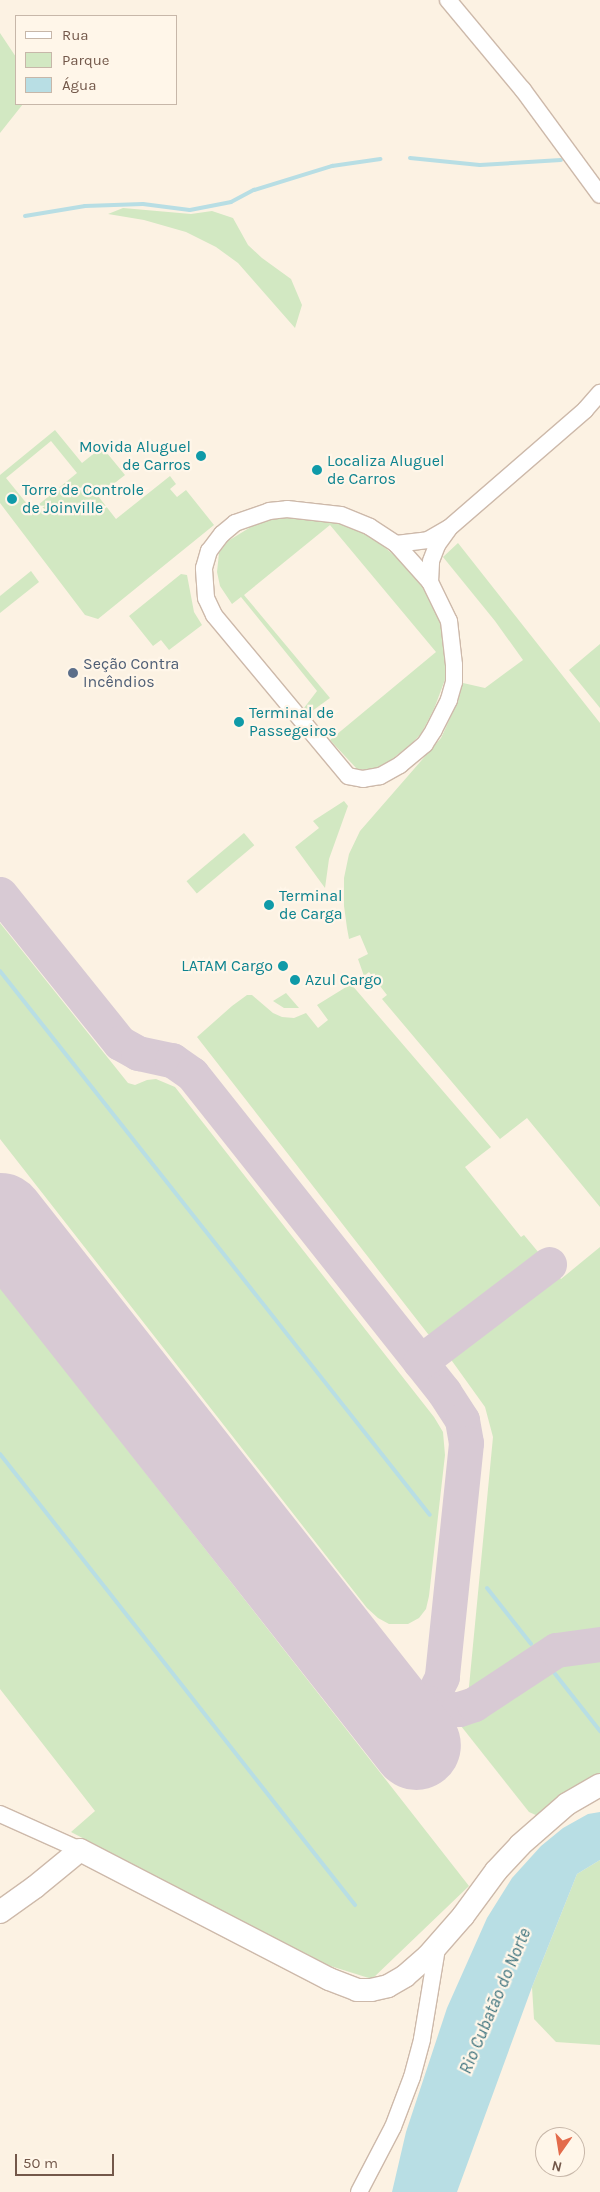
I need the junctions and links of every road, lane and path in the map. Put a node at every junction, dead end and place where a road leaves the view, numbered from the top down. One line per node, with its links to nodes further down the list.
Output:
1 (448, 0): 2 (street)
2 (600, 195)
3 (600, 393): 4 (street)
4 (593, 407): 5 (street)
5 (449, 528): 6 (street); 7 (street)
6 (396, 544): 7 (street); 7 (street)
7 (430, 582)
8 (600, 1785): 12 (street)
9 (0, 1814): 10 (street)
10 (80, 1850): 11 (street); 12 (street)
11 (0, 1912)
12 (437, 1948): 13 (street)
13 (358, 2192)

